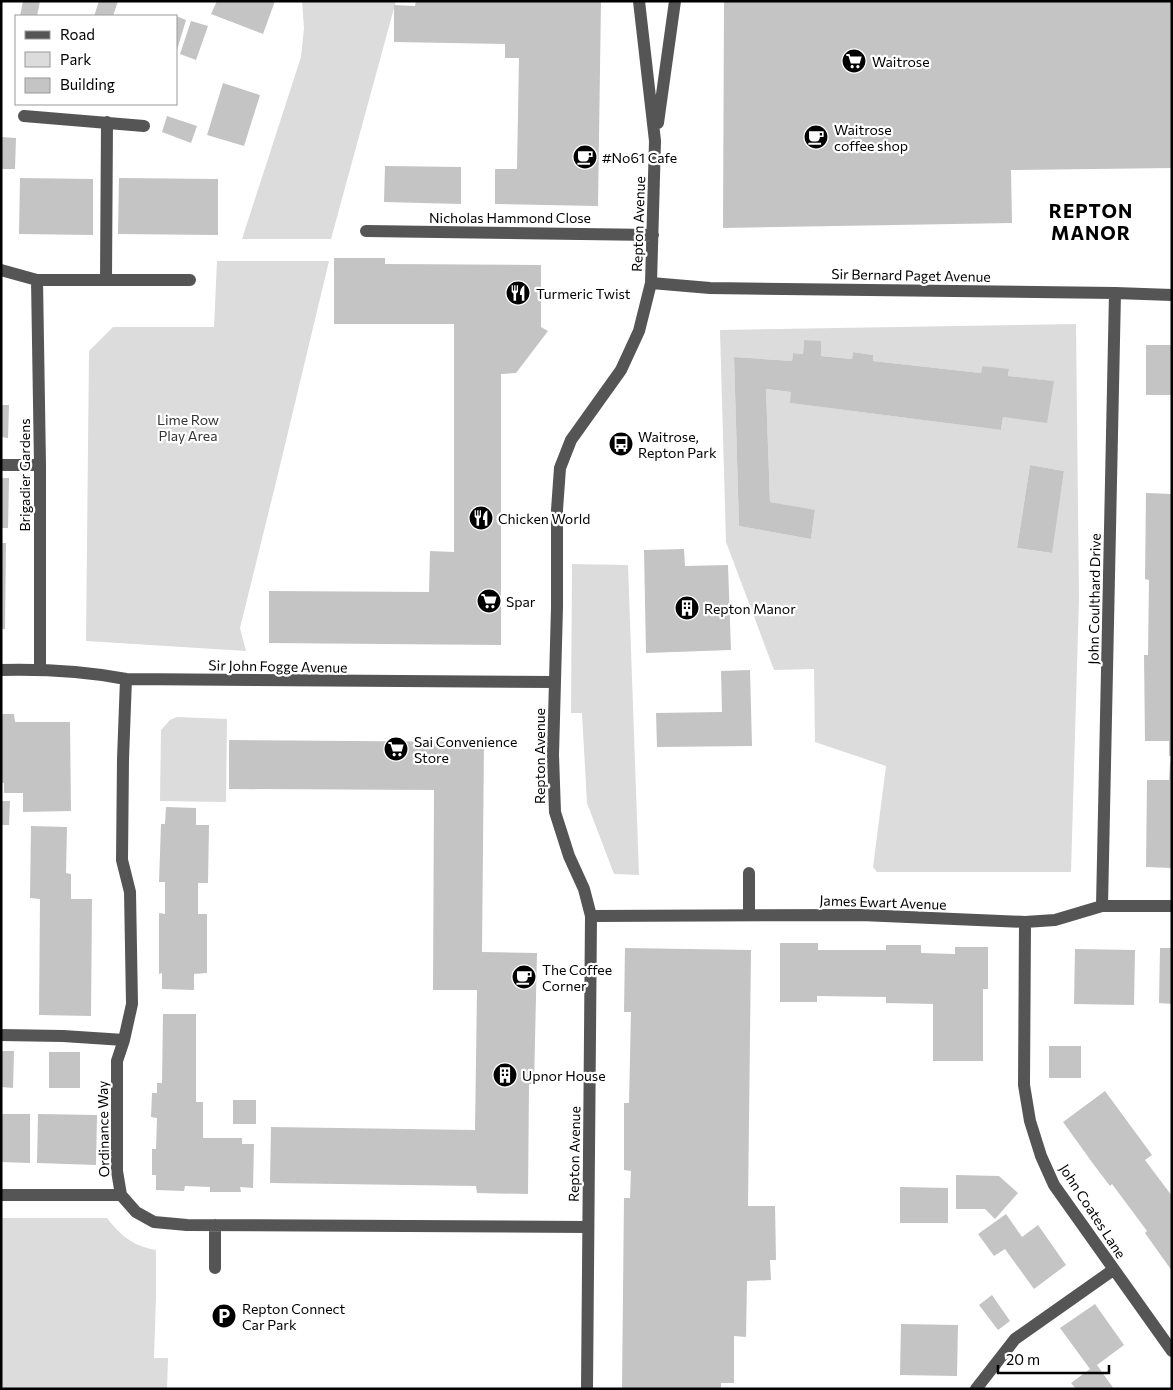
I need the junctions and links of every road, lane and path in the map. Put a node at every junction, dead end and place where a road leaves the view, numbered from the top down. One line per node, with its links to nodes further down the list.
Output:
1 (639, 1): 6 (street, Repton Avenue)
2 (675, 1): 6 (street, Repton Avenue)
3 (24, 116): 4 (street)
4 (107, 122): 5 (street); 11 (street)
5 (144, 126)
6 (655, 141): 8 (street, Repton Avenue)
7 (366, 231): 8 (street, Nicholas Hammond Close)
8 (653, 235): 13 (street, Repton Avenue)
9 (1, 270): 10 (street)
10 (37, 280): 11 (street); 17 (street, Brigadier Gardens)
11 (106, 280): 12 (street)
12 (190, 280)
13 (651, 283): 14 (street, Sir Bernard Paget Avenue); 21 (street, Repton Avenue)
14 (1115, 293): 15 (street, Sir Bernard Paget Avenue); 23 (street, John Coulthard Drive)
15 (1172, 295)
16 (1, 465): 17 (street)
17 (40, 465): 18 (street, Brigadier Gardens)
18 (40, 669): 19 (street, Sir John Fogge Avenue); 20 (street, Sir John Fogge Avenue)
19 (1, 670)
20 (126, 679): 21 (street, Sir John Fogge Avenue); 29 (street, Ordinance Way)
21 (555, 682): 26 (street, Repton Avenue)
22 (749, 872): 25 (street)
23 (1102, 906): 24 (street, James Ewart Avenue); 27 (street, James Ewart Avenue)
24 (1172, 906)
25 (749, 915): 26 (street, James Ewart Avenue); 27 (street, James Ewart Avenue)
26 (591, 916): 33 (street, Repton Avenue)
27 (1025, 922): 35 (street, John Coates Lane)
28 (1, 1035): 29 (street)
29 (124, 1040): 31 (street, Ordinance Way)
30 (1, 1194): 31 (street)
31 (121, 1195): 32 (street, Ordinance Way)
32 (215, 1225): 33 (street, Ordinance Way); 34 (street)
33 (588, 1227): 37 (street, Repton Avenue)
34 (215, 1268)
35 (1113, 1270): 36 (street, John Coates Lane); 38 (street)
36 (1172, 1351)
37 (587, 1389)
38 (976, 1389)

